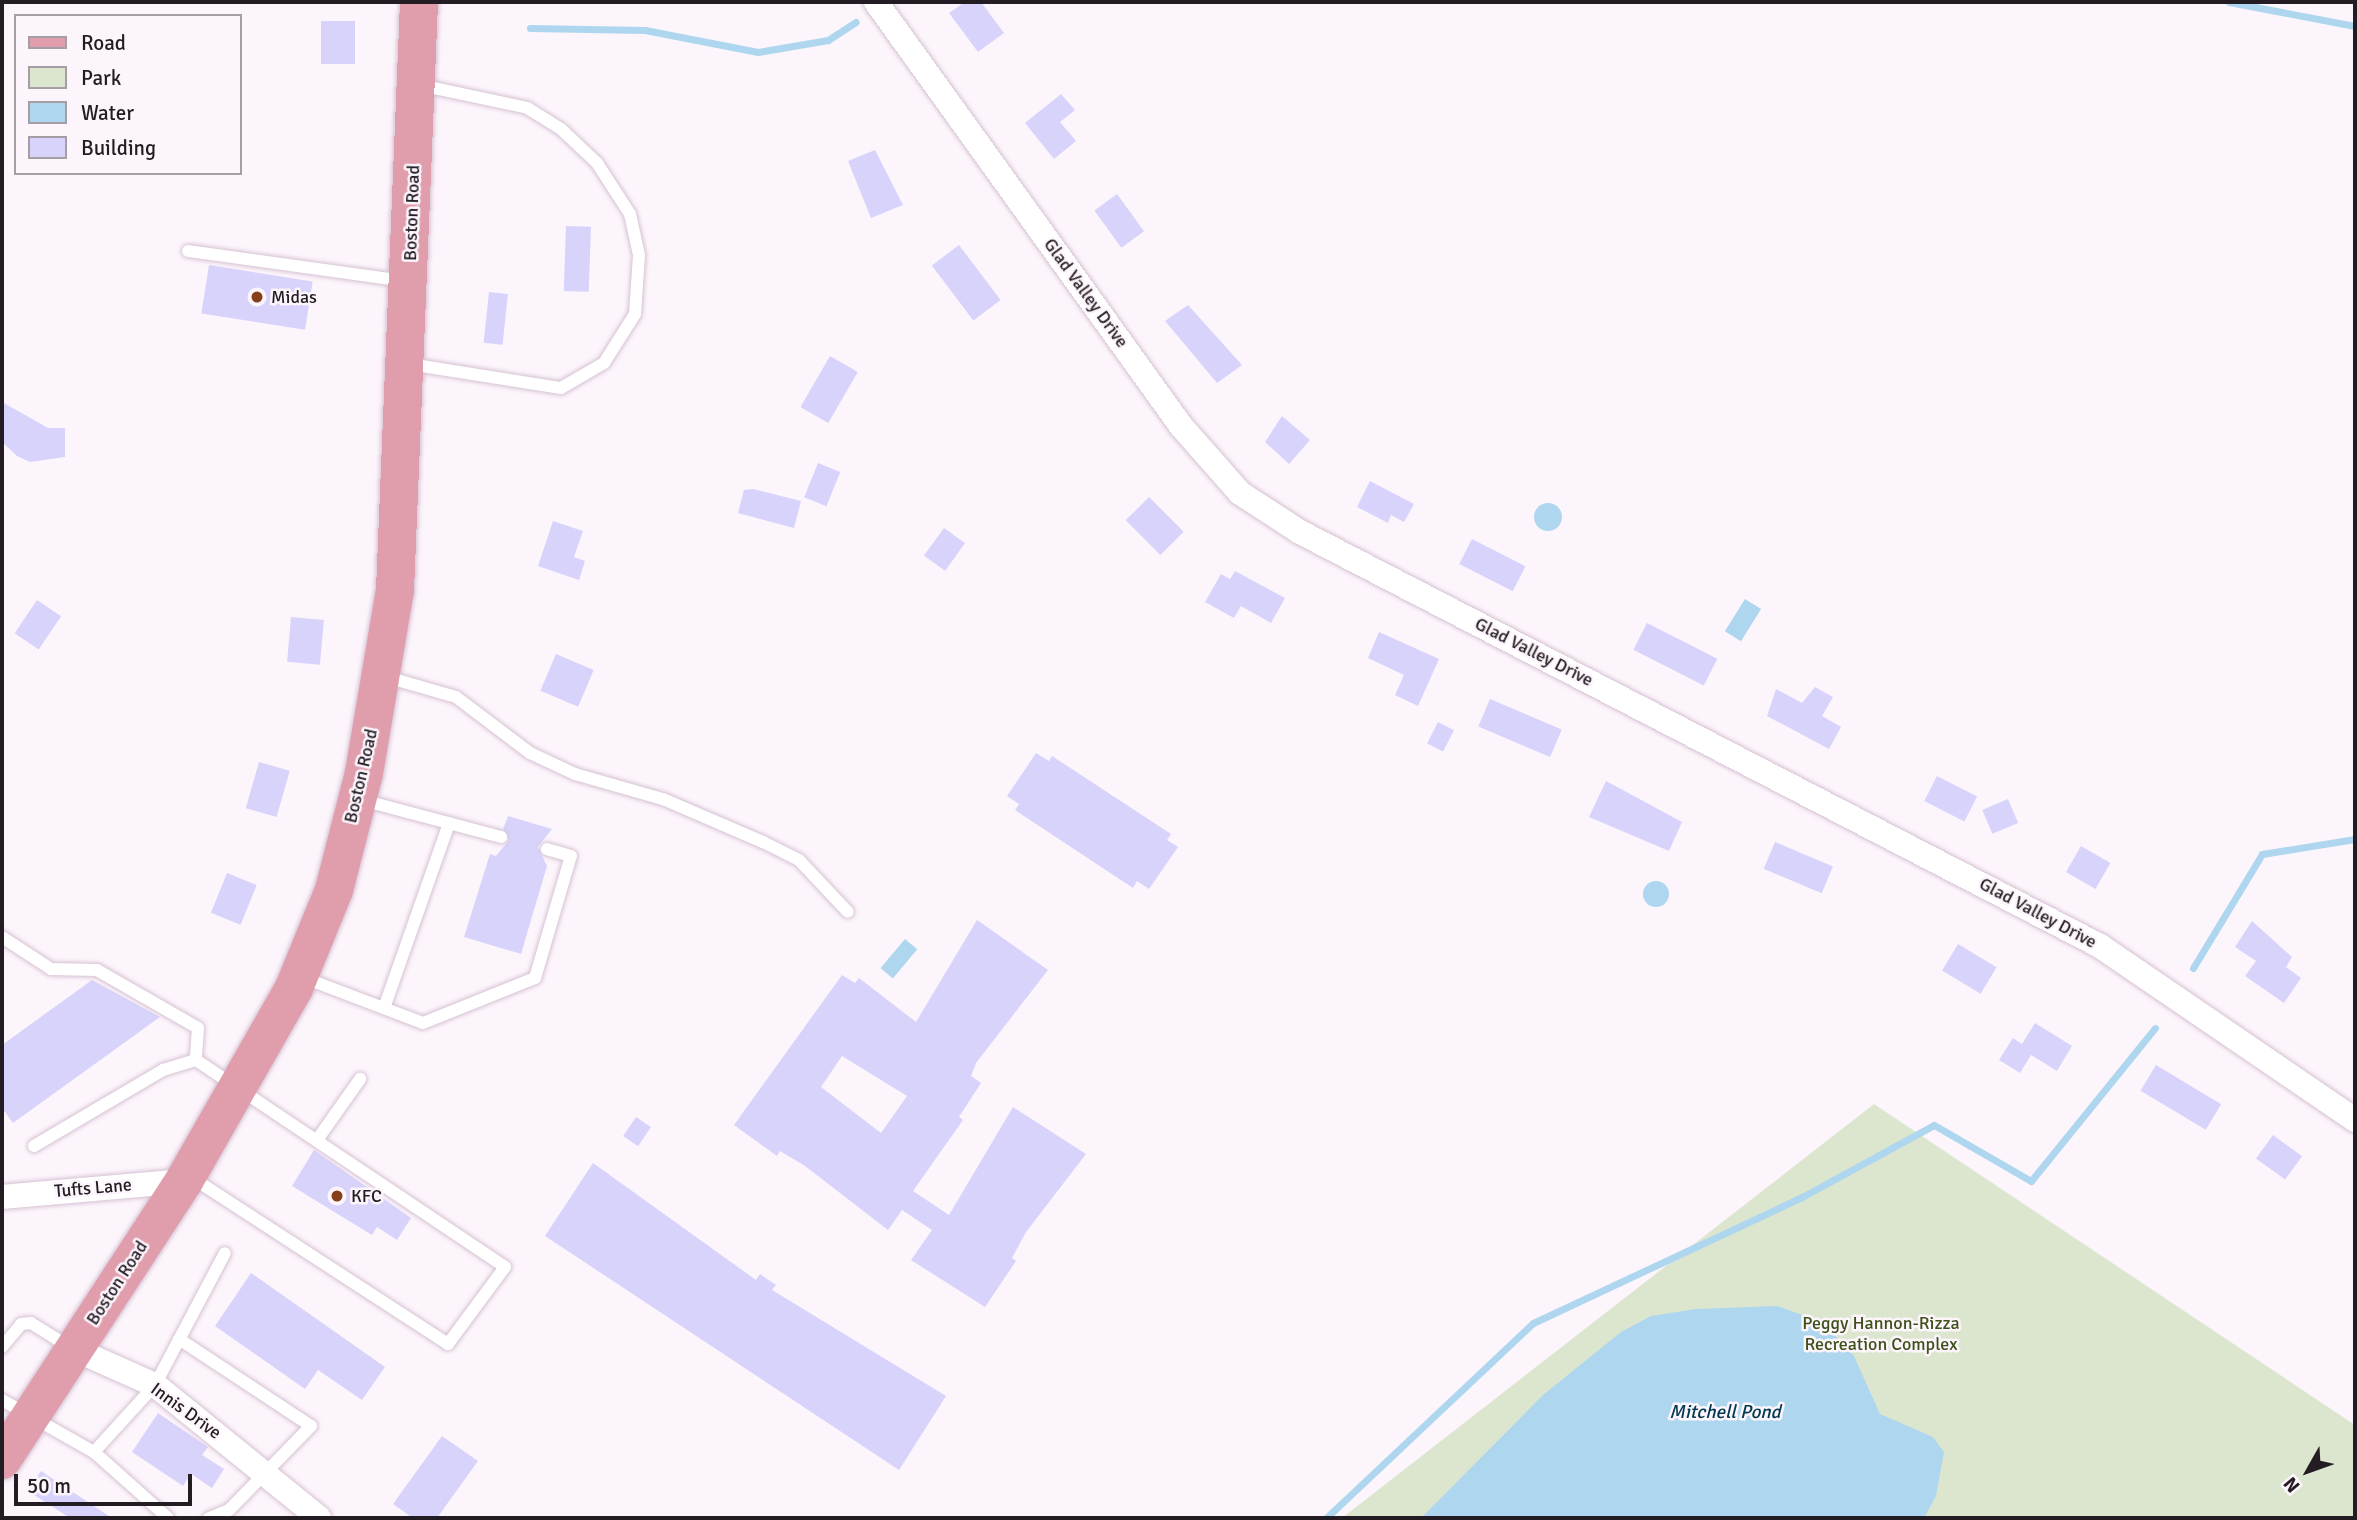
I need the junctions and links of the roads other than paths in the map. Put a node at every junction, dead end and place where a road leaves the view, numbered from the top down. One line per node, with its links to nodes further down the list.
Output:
1 (419, 2): 3 (main road, Boston Road)
2 (876, 2): 19 (street, Glad Valley Drive)
3 (416, 84): 5 (main road, Boston Road); 6 (lane)
4 (188, 251): 5 (lane)
5 (410, 282): 6 (main road, Boston Road)
6 (408, 364): 7 (main road, Boston Road)
7 (383, 676): 8 (main road, Boston Road); 12 (lane)
8 (357, 799): 9 (lane); 14 (main road, Boston Road)
9 (449, 823): 10 (lane); 15 (lane)
10 (500, 837)
11 (547, 849): 15 (lane)
12 (848, 912)
13 (2, 937): 16 (lane)
14 (299, 975): 15 (lane); 18 (main road, Boston Road)
15 (384, 1008)
16 (196, 1060): 18 (lane); 21 (lane)
17 (360, 1080): 20 (lane)
18 (238, 1087): 20 (lane); 22 (main road, Boston Road)
19 (2355, 1120)
20 (317, 1140): 22 (lane)
21 (34, 1146)
22 (186, 1178): 23 (street, Tufts Lane); 27 (main road, Boston Road)
23 (2, 1197)
24 (225, 1253): 25 (lane)
25 (179, 1339): 28 (lane); 32 (lane)
26 (2, 1347): 27 (lane)
27 (74, 1349): 28 (street, Innis Drive); 29 (main road, Boston Road)
28 (155, 1385): 30 (lane); 32 (street, Innis Drive)
29 (15, 1409): 30 (lane); 31 (main road, Boston Road)
30 (94, 1452): 33 (lane)
31 (2, 1460)
32 (264, 1469): 34 (lane); 35 (street, Innis Drive)
33 (167, 1518)
34 (209, 1518)
35 (320, 1518)

